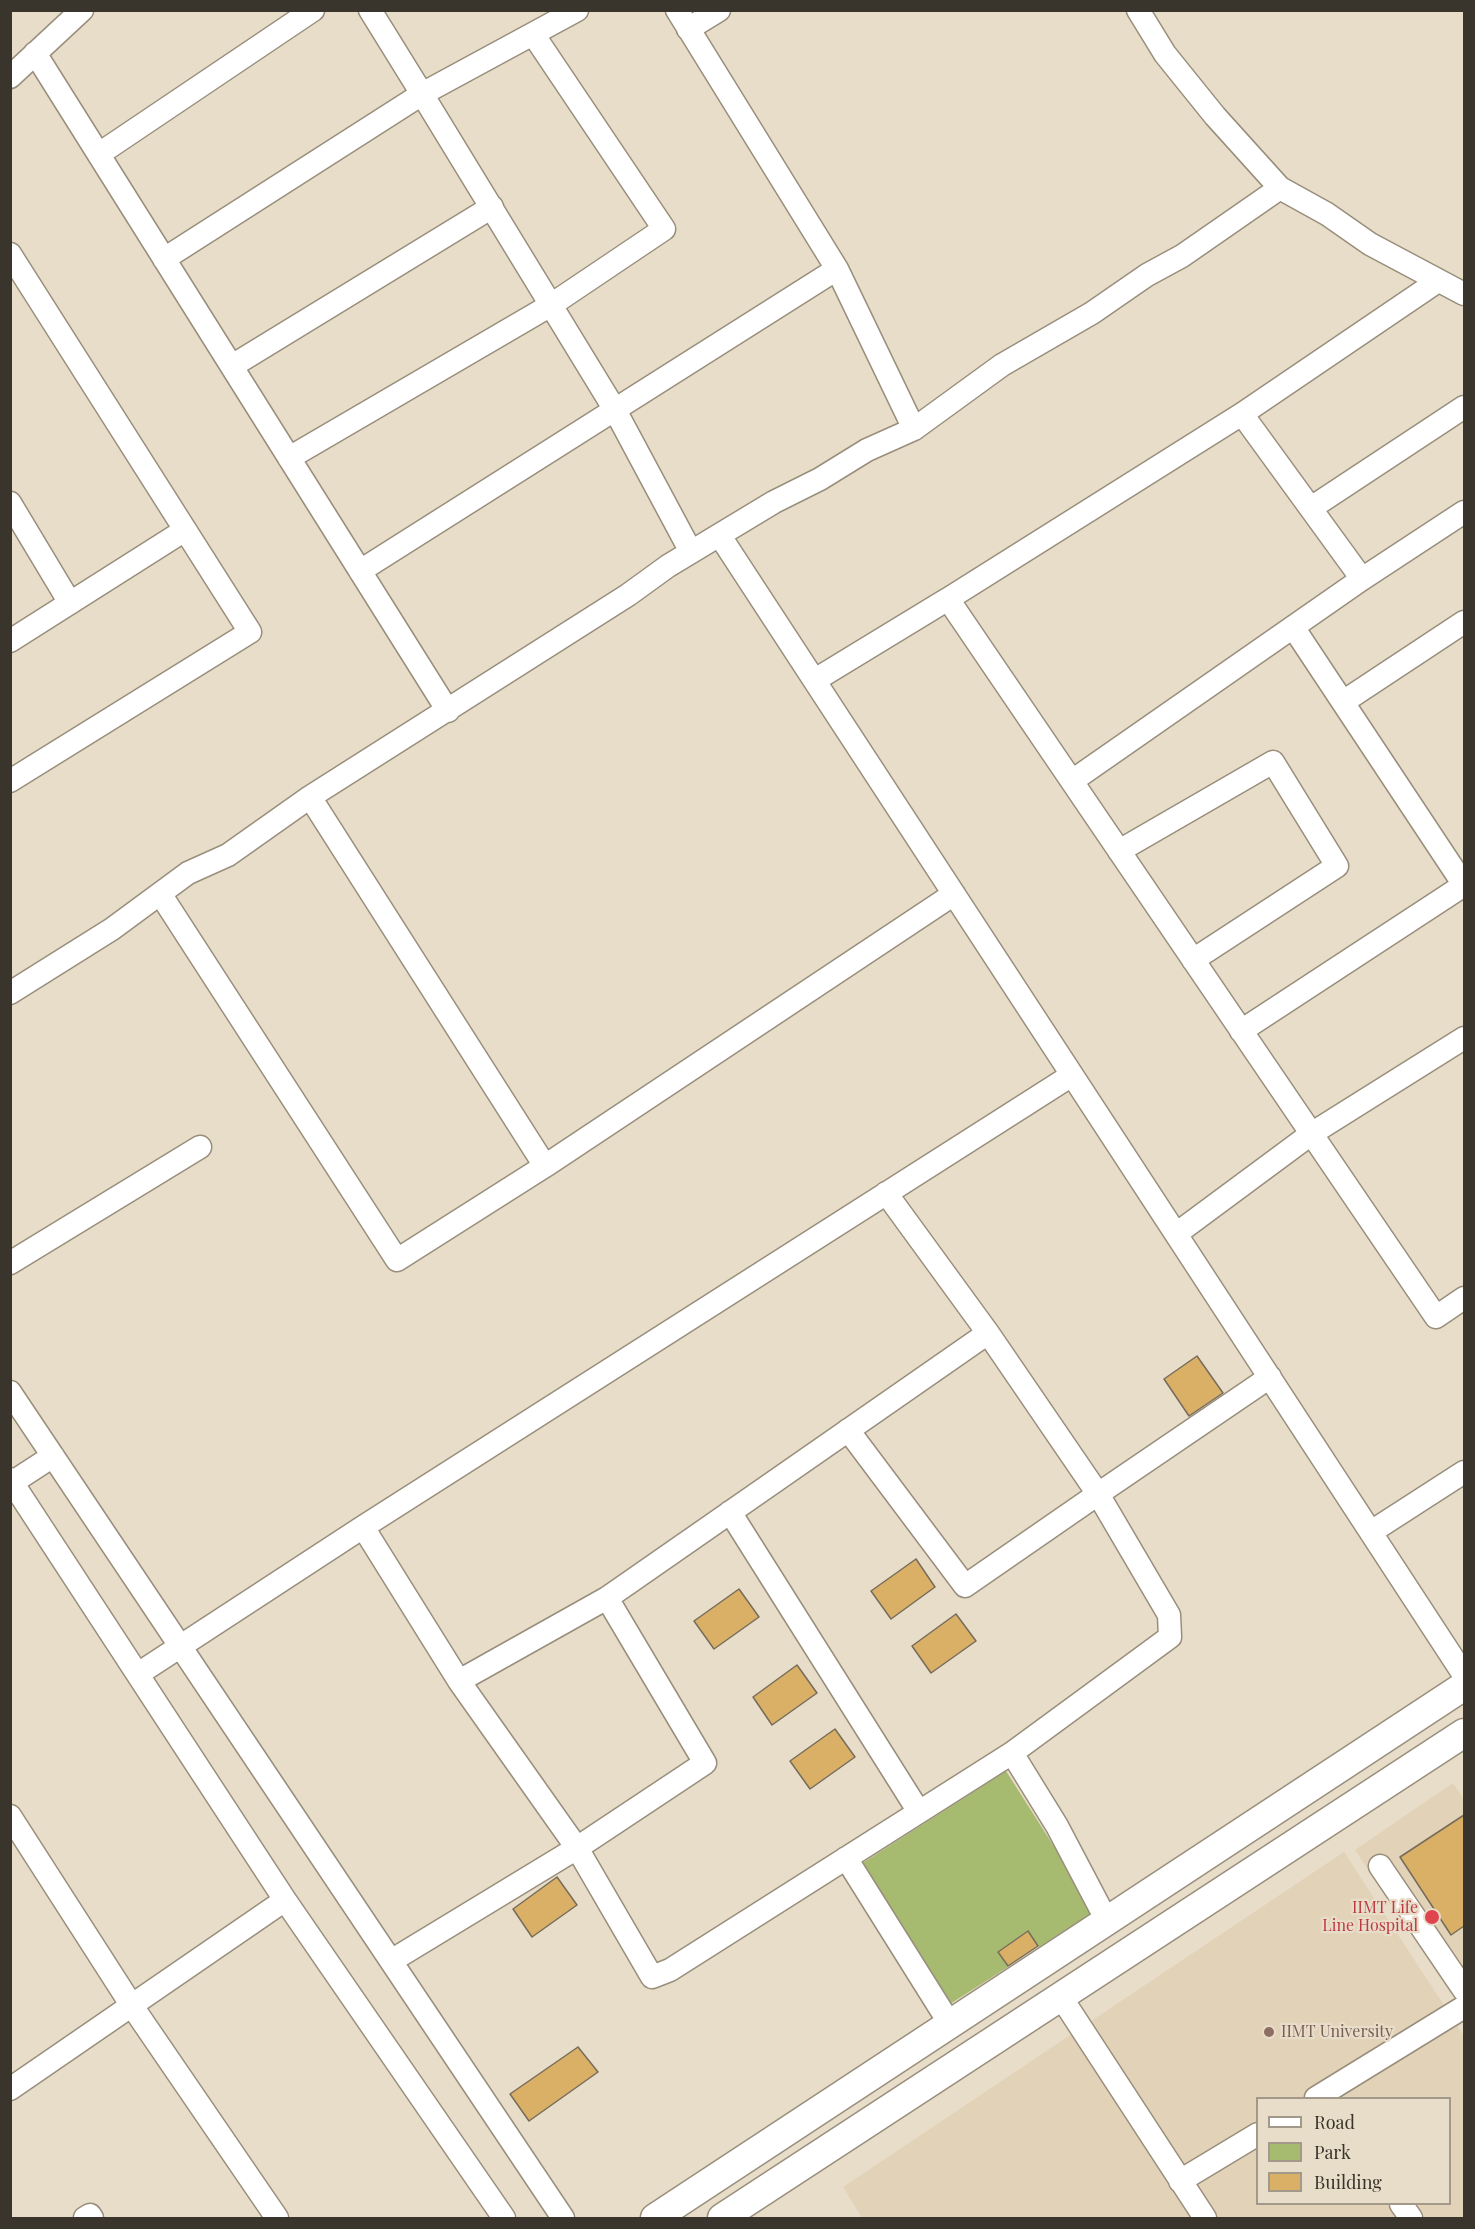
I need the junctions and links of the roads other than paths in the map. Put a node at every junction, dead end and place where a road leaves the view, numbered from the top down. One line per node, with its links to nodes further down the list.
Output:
1 (313, 10): 12 (street)
2 (370, 10): 11 (street)
3 (577, 10): 8 (street)
4 (719, 10): 7 (street)
5 (1138, 10): 13 (street)
6 (73, 14): 9 (street)
7 (682, 20): 17 (street)
8 (533, 34): 11 (street); 20 (street)
9 (35, 53): 10 (street); 12 (street)
10 (10, 77)
11 (422, 94): 14 (street); 16 (street)
12 (99, 154): 16 (street)
13 (1280, 188): 18 (street); 25 (street)
14 (492, 207): 20 (street); 21 (street)
15 (10, 254): 30 (street)
16 (164, 258): 21 (street)
17 (837, 269): 23 (street); 25 (street)
18 (1438, 281): 19 (street); 24 (street)
19 (1464, 294)
20 (551, 305): 23 (street); 26 (street)
21 (232, 366): 26 (street)
22 (1464, 406): 28 (street)
23 (615, 410): 32 (street); 33 (street)
24 (1242, 414): 28 (street); 35 (street)
25 (914, 429): 31 (street)
26 (289, 458): 33 (street)
27 (10, 503): 36 (street)
28 (1311, 508): 34 (street)
29 (1464, 512): 34 (street)
30 (186, 530): 36 (street); 43 (street)
31 (720, 536): 32 (street); 40 (street)
32 (691, 552): 42 (street)
33 (360, 571): 42 (street)
34 (1362, 579): 38 (street)
35 (948, 599): 40 (street); 44 (street)
36 (70, 603): 39 (street)
37 (1464, 622): 41 (street)
38 (1293, 627): 41 (street); 44 (street)
39 (10, 640)
40 (815, 680): 48 (street)
41 (1343, 702): 47 (street)
42 (448, 711): 45 (street)
43 (10, 781)
44 (1071, 781): 46 (street)
45 (310, 797): 49 (street); 57 (street)
46 (1119, 851): 50 (street); 50 (street)
47 (1464, 885): 52 (street)
48 (954, 894): 54 (street); 57 (street)
49 (160, 895): 51 (street); 57 (street)
50 (1193, 960): 52 (street)
51 (10, 993)
52 (1241, 1031): 55 (street)
53 (1464, 1038): 55 (street)
54 (1072, 1075): 58 (street); 59 (street)
55 (1311, 1134): 59 (street); 61 (street)
56 (200, 1147): 60 (street)
57 (545, 1166)
58 (886, 1193): 62 (street); 71 (street)
59 (1176, 1234): 63 (street)
60 (10, 1263)
61 (1464, 1298)
62 (988, 1333): 65 (street); 69 (street)
63 (1270, 1377): 69 (street); 72 (street)
64 (10, 1392): 66 (street)
65 (848, 1430): 69 (street); 70 (street)
66 (53, 1456): 68 (street); 74 (street)
67 (1464, 1472): 72 (street)
68 (11, 1481): 75 (street)
69 (1098, 1494): 80 (street)
70 (730, 1512): 73 (street); 81 (street)
71 (363, 1527): 74 (street); 77 (street)
72 (1371, 1532): 76 (street)
73 (607, 1598): 77 (street); 83 (street)
74 (182, 1647): 75 (street); 88 (street)
75 (138, 1674): 86 (street)
76 (1464, 1675)
77 (459, 1681): 83 (street)
78 (1464, 1686): 87 (street)
79 (1464, 1733): 90 (street)
80 (1012, 1753): 81 (street); 87 (street)
81 (919, 1812): 84 (street)
82 (10, 1816): 91 (street)
83 (577, 1848): 84 (street); 88 (street)
84 (846, 1858): 93 (street)
85 (1380, 1866): 89 (street)
86 (285, 1900): 91 (street); 102 (street)
87 (1107, 1921): 93 (street)
88 (391, 1961): 103 (street)
89 (1464, 1990)
90 (1061, 1997): 97 (street); 105 (street)
91 (132, 2006): 94 (street); 101 (street)
92 (1464, 2007): 95 (street)
93 (950, 2024): 104 (street)
94 (10, 2089)
95 (1327, 2096)
96 (1256, 2135): 97 (street)
97 (1180, 2181): 106 (street)
98 (1402, 2205): 107 (street)
99 (85, 2218): 100 (street)
100 (92, 2218)
101 (277, 2218)
102 (504, 2218)
103 (563, 2218)
104 (655, 2218)
105 (722, 2218)
106 (1205, 2218)
107 (1411, 2218)

